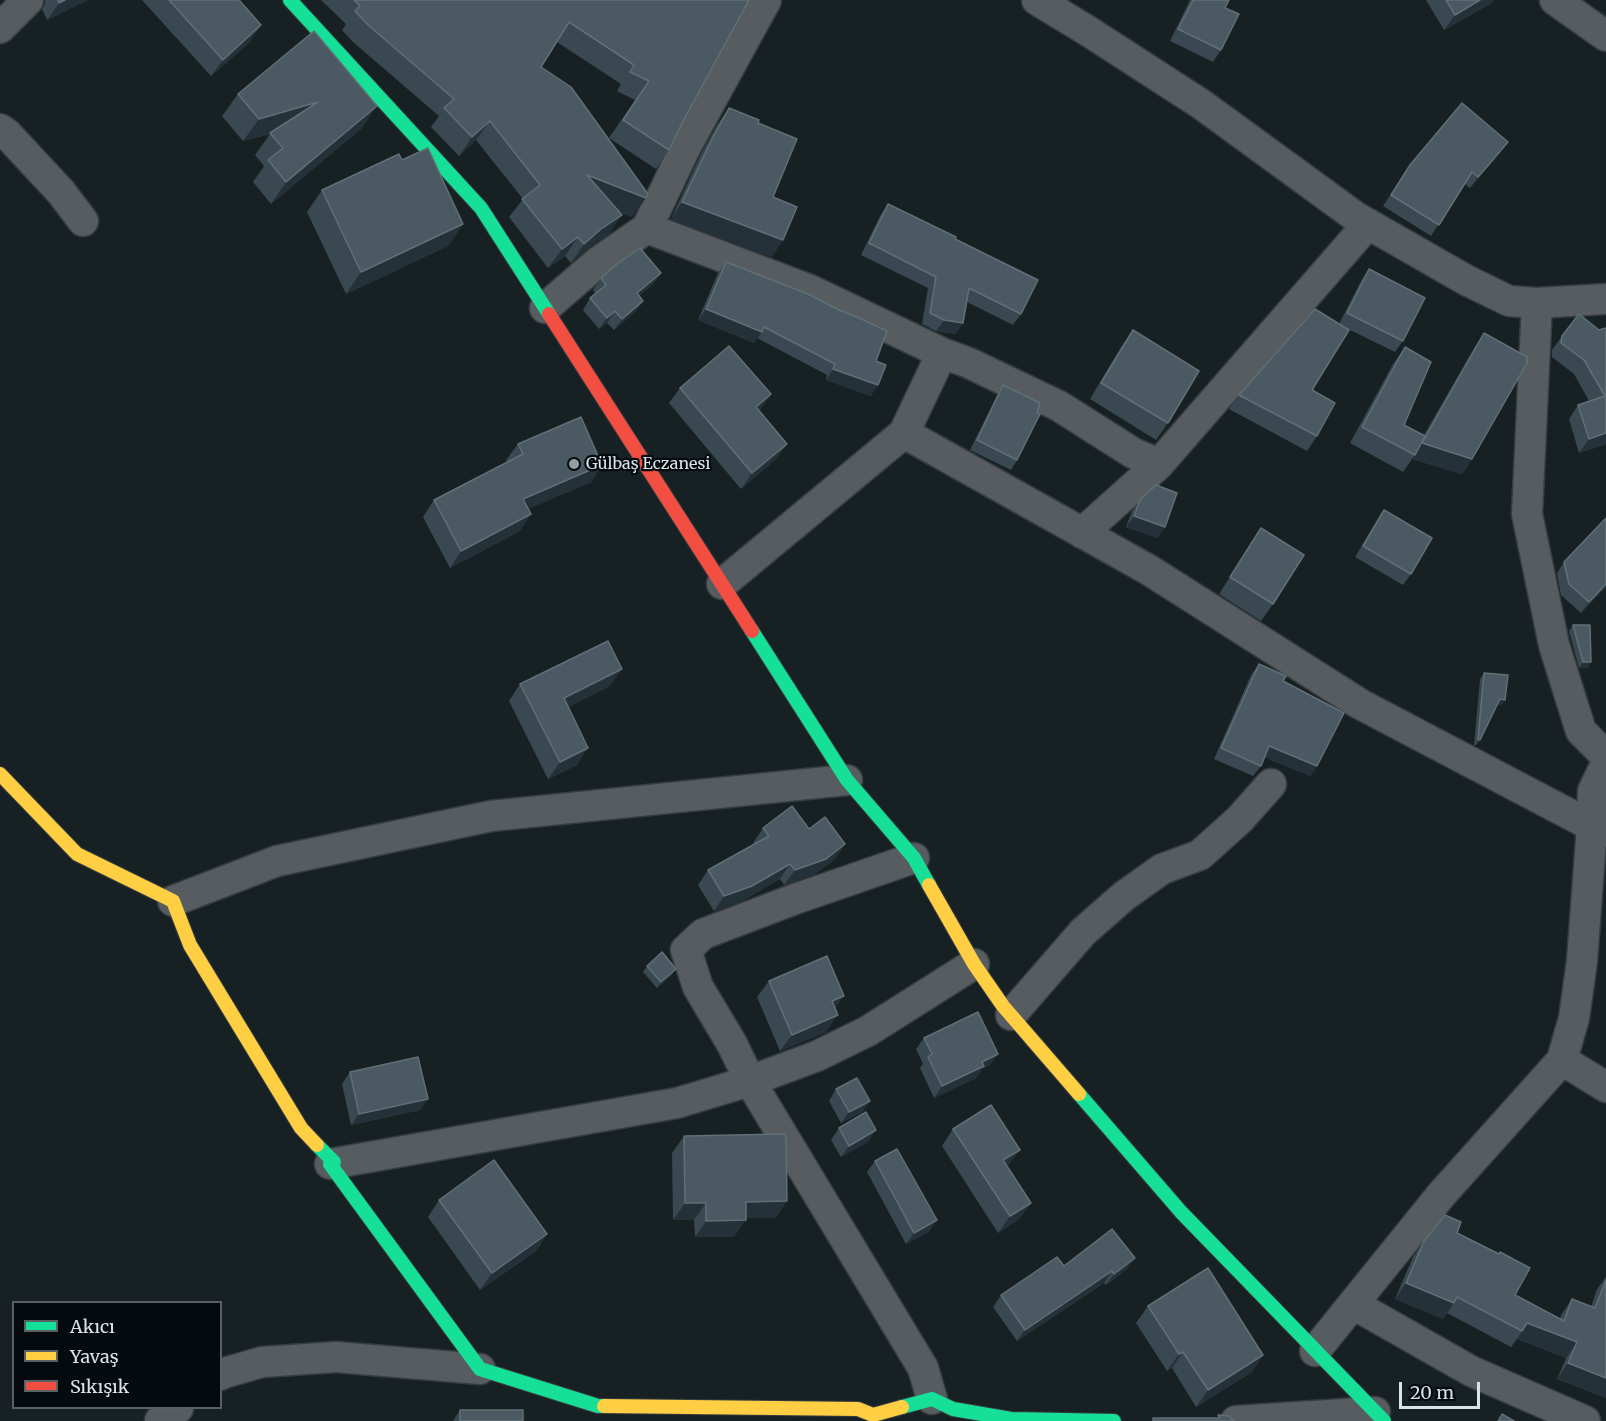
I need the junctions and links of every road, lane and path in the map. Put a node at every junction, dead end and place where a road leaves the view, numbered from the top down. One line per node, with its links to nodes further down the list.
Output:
1 (28, 0): 6 (street)
2 (290, 0): 14 (street)
3 (766, 0): 11 (street)
4 (1037, 0): 10 (street)
5 (1555, 0): 7 (street)
6 (0, 28)
7 (1606, 36)
8 (0, 129): 9 (street)
9 (83, 221)
10 (1368, 224): 13 (street); 17 (street)
11 (647, 228): 14 (street); 15 (street)
12 (1606, 299): 13 (street)
13 (1537, 303): 20 (street)
14 (544, 308): 19 (street)
15 (942, 353): 16 (street); 17 (street)
16 (904, 433): 18 (street); 19 (street)
17 (1159, 464): 18 (street)
18 (1082, 533): 25 (street)
19 (722, 584): 23 (street)
20 (1606, 756)
21 (1606, 764): 25 (street)
22 (0, 774): 27 (street)
23 (847, 780): 26 (street); 27 (street)
24 (1271, 784): 29 (street)
25 (1599, 829): 30 (street)
26 (914, 858): 28 (street); 31 (street)
27 (173, 901): 33 (street)
28 (974, 964): 29 (street); 31 (street)
29 (1011, 1015): 35 (street)
30 (1562, 1060): 32 (street); 34 (street)
31 (750, 1080): 33 (street); 38 (street)
32 (1606, 1087)
33 (330, 1164): 36 (street)
34 (1353, 1304): 35 (street); 46 (street)
35 (1316, 1351): 41 (street)
36 (480, 1369): 37 (street); 40 (street)
37 (222, 1374)
38 (932, 1399): 42 (street); 44 (street)
39 (175, 1409): 43 (street)
40 (601, 1414): 42 (street)
41 (1380, 1417): 45 (street)
42 (874, 1418)
43 (160, 1421)
44 (1114, 1421)
45 (1236, 1421)
46 (1585, 1421)

